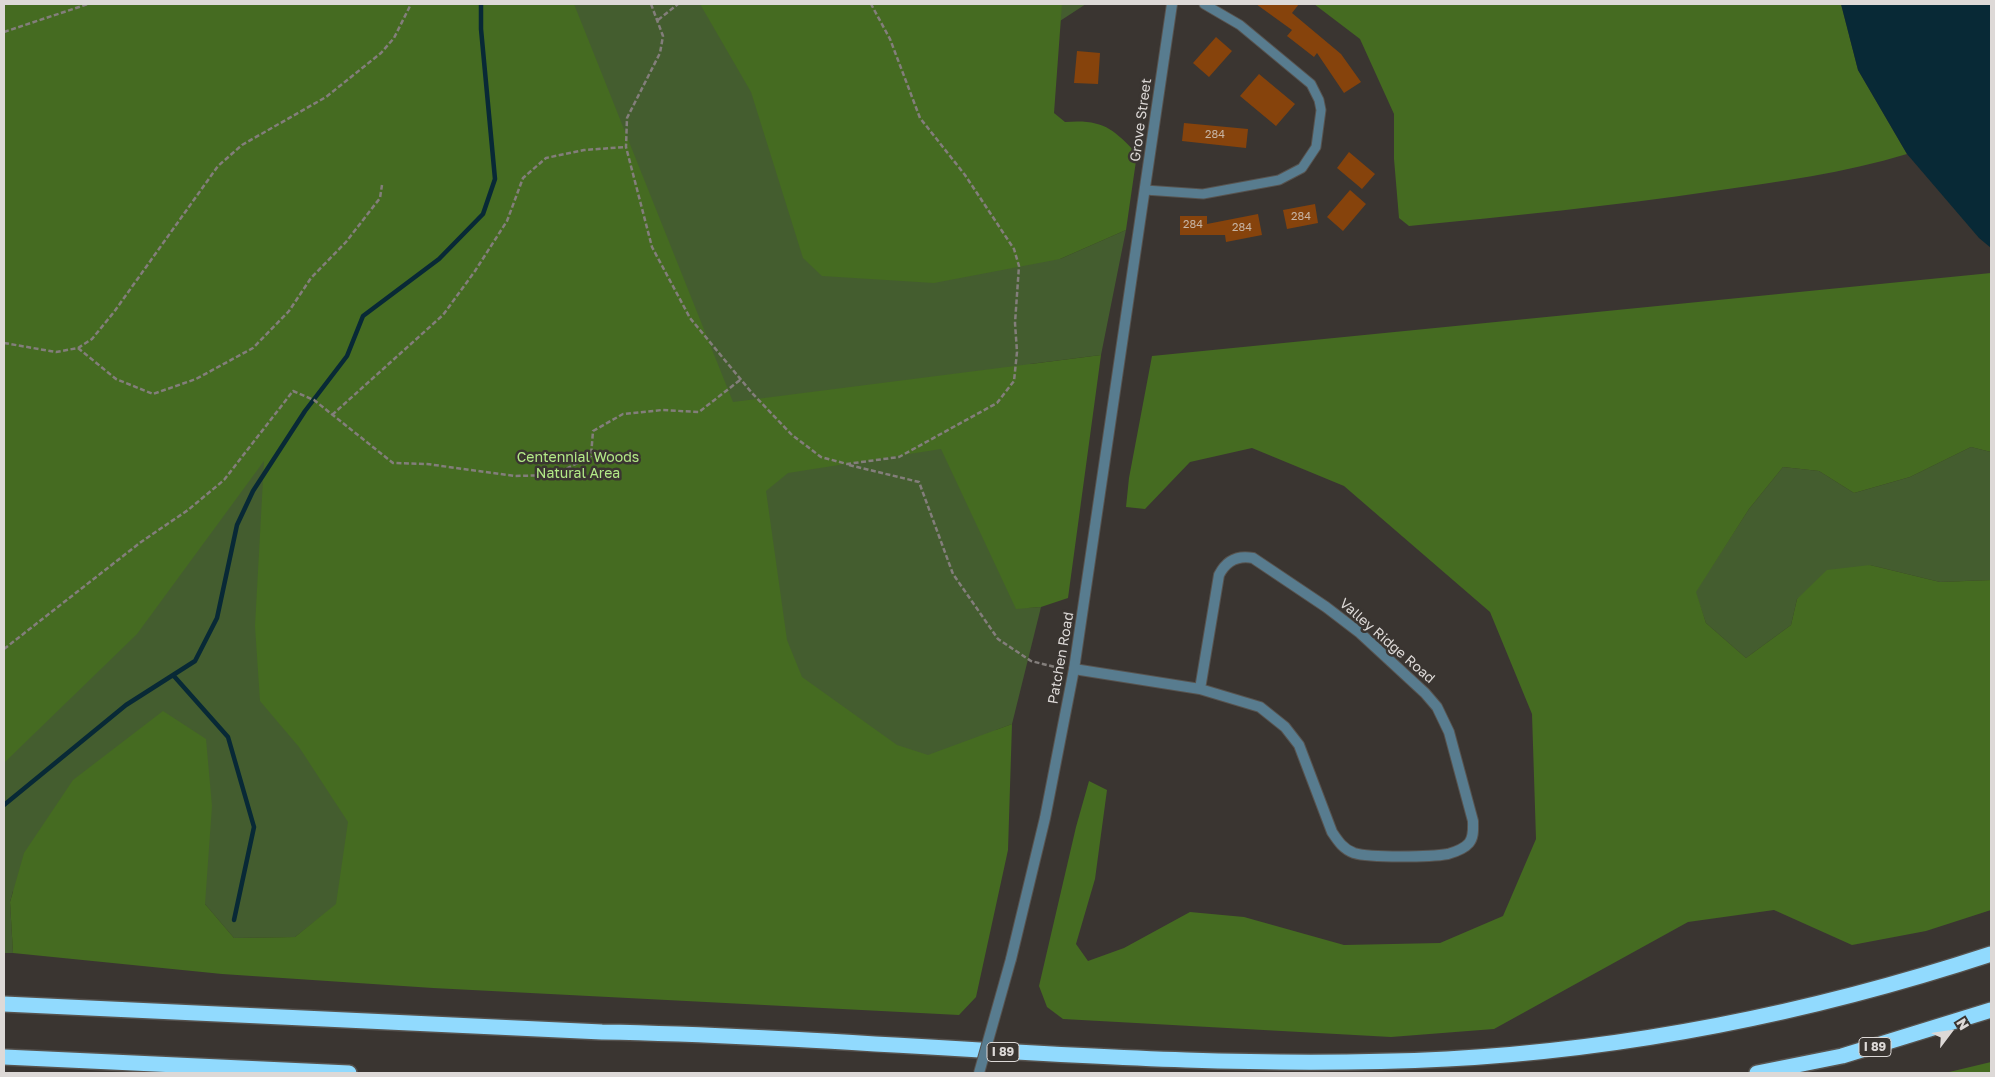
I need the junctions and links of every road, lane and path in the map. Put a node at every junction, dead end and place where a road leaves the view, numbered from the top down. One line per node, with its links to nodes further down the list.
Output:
1 (88, 4): 9 (path)
2 (411, 4): 15 (path)
3 (651, 4): 8 (path)
4 (678, 4): 8 (path)
5 (871, 4): 18 (path)
6 (1172, 4): 12 (street, Grove Street)
7 (1204, 4): 12 (lane)
8 (658, 20): 10 (path)
9 (4, 32)
10 (626, 147): 16 (path); 17 (path)
11 (382, 185): 15 (path)
12 (1145, 190): 13 (street, Grove Street)
13 (1137, 241): 20 (street, Patchen Road)
14 (4, 343): 15 (path)
15 (78, 348)
16 (741, 380): 17 (path); 18 (path)
17 (332, 416): 19 (path)
18 (847, 464): 20 (path)
19 (4, 649)
20 (1074, 669): 21 (street, Valley Ridge Road); 27 (street, Patchen Road, bridge)
21 (1200, 689): 21 (street, Valley Ridge Road)
22 (1991, 954): 23 (highway, I 89)
23 (4, 1004)
24 (1991, 1010): 28 (highway, I 89)
25 (4, 1057): 26 (highway)
26 (349, 1073)
27 (979, 1073)
28 (1757, 1073)

